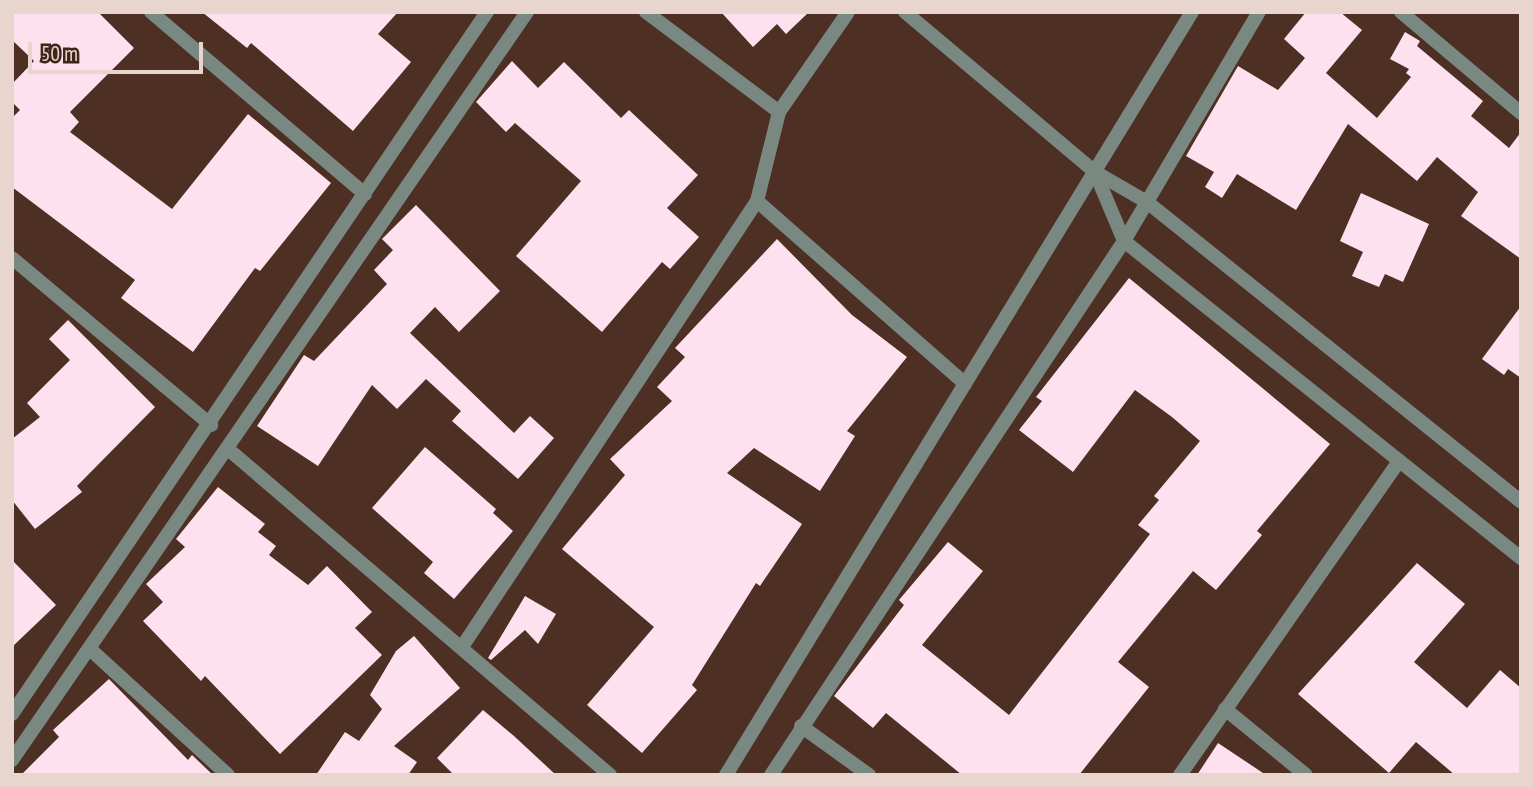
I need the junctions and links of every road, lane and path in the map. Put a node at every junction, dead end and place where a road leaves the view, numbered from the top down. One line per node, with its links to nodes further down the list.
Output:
1 (487, 12): 13 (street)
2 (527, 12): 20 (street)
3 (646, 12): 10 (street)
4 (848, 12): 10 (street)
5 (905, 12): 12 (street)
6 (1192, 12): 12 (street)
7 (1259, 12): 15 (street)
8 (1401, 12): 11 (street)
9 (158, 14): 13 (street)
10 (779, 112): 14 (street)
11 (1521, 113)
12 (1095, 172): 15 (street); 16 (street); 18 (street)
13 (365, 194): 19 (street)
14 (757, 201): 18 (street); 24 (street)
15 (1147, 202): 16 (street); 22 (street)
16 (1124, 241): 21 (street); 28 (street)
17 (12, 258): 19 (street)
18 (965, 384): 32 (street)
19 (211, 425): 27 (street)
20 (228, 449): 24 (street); 25 (street)
21 (1399, 461): 23 (street); 26 (street)
22 (1521, 502)
23 (1521, 558)
24 (463, 647): 31 (street)
25 (91, 650): 29 (street); 30 (street)
26 (1225, 709): 35 (street); 36 (street)
27 (12, 714)
28 (801, 726): 33 (street); 34 (street)
29 (12, 760)
30 (228, 775)
31 (610, 775)
32 (726, 775)
33 (771, 775)
34 (869, 775)
35 (1180, 775)
36 (1306, 775)

